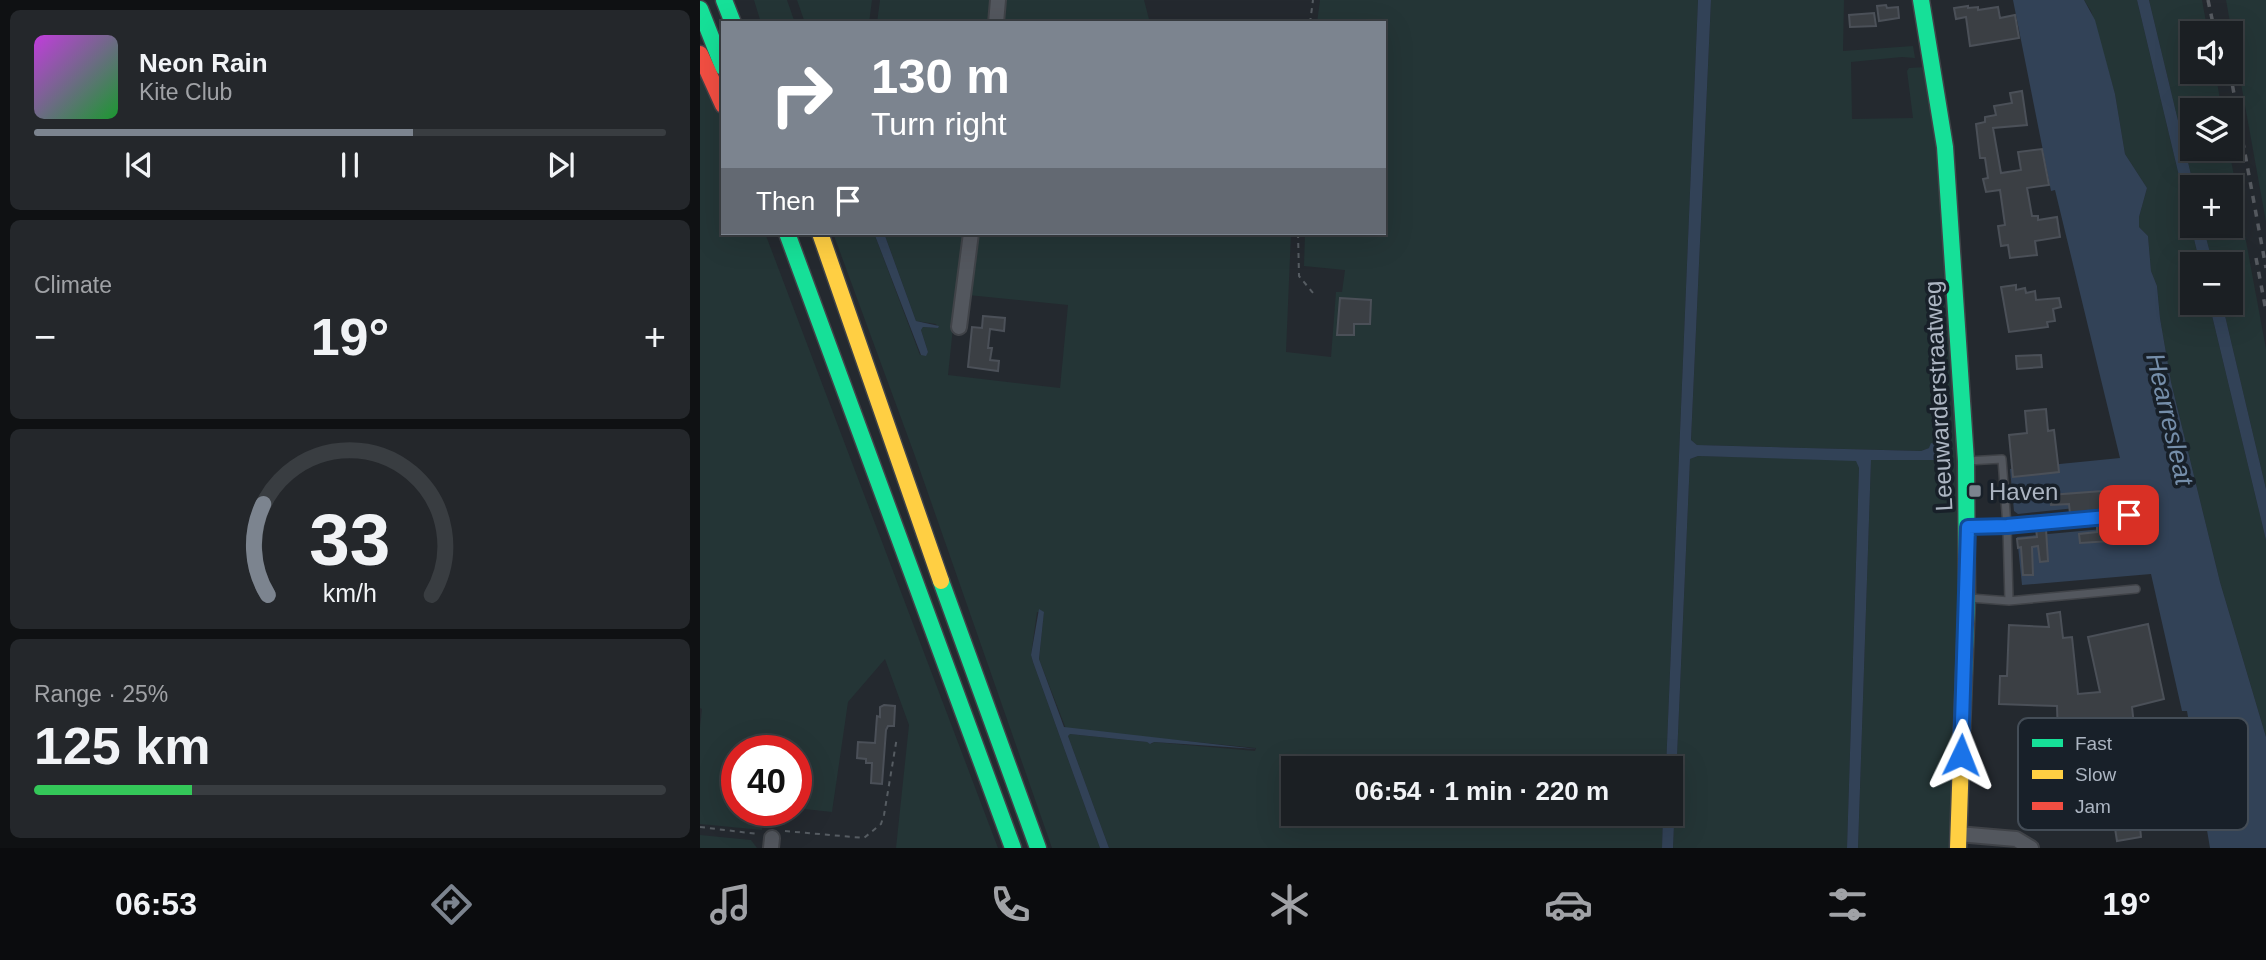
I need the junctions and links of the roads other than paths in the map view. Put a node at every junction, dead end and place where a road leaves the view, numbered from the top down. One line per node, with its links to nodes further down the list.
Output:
1 (724, 0): 5 (main road)
2 (998, 0): 6 (street)
3 (1921, 0): 14 (main road, Leeuwarderstraatweg)
4 (700, 9): 8 (main road)
5 (732, 21)
6 (996, 21)
7 (700, 54): 9 (main road)
8 (721, 62)
9 (721, 101)
10 (818, 235): 23 (main road)
11 (971, 235): 13 (street)
12 (788, 237): 22 (main road)
13 (959, 327)
14 (1966, 461): 16 (lane); 17 (main road, Leeuwarderstraatweg)
15 (2129, 515): 16 (lane)
16 (2007, 526): 17 (lane); 20 (lane)
17 (1968, 527): 19 (main road, Leeuwarderstraatweg)
18 (2136, 589): 20 (lane)
19 (1968, 597): 20 (lane); 21 (main road, Leeuwarderstraatweg)
20 (2009, 601)
21 (1958, 841): 24 (street, Leeuwarderstraatweg)
22 (1013, 848)
23 (1038, 848)
24 (2031, 848)

